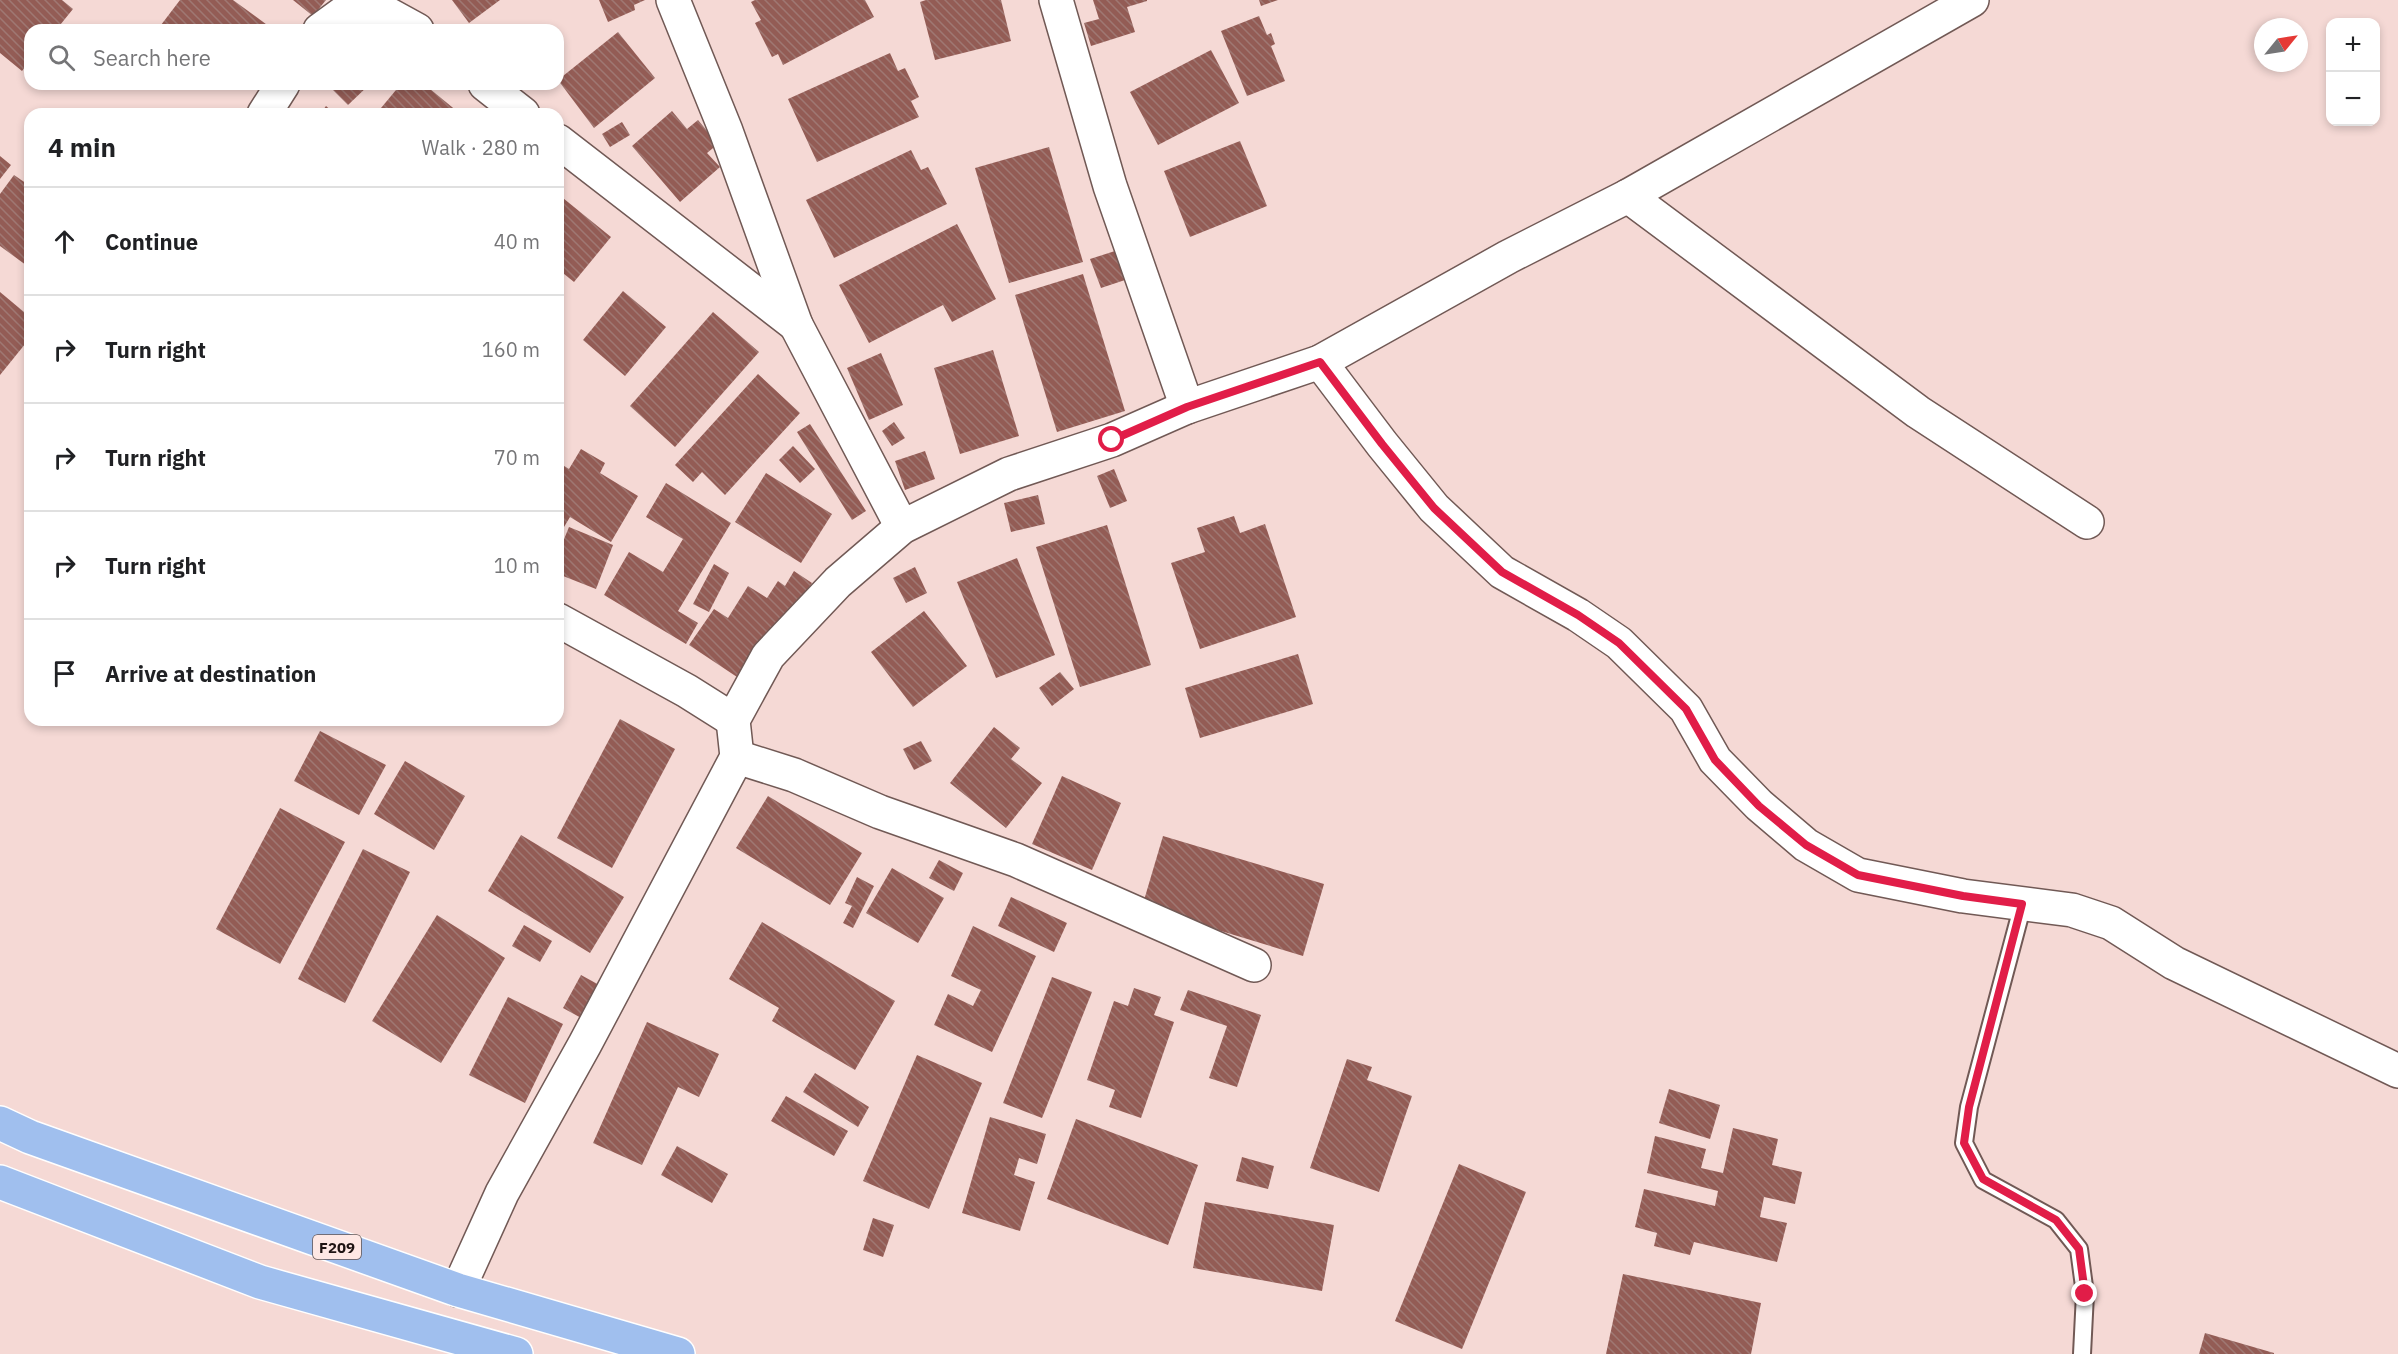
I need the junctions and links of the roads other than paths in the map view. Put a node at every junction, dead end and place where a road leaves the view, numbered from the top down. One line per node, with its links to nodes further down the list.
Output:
1 (673, 0): 12 (street)
2 (1056, 0): 14 (street)
3 (1972, 0): 11 (street)
4 (328, 24): 5 (street)
5 (406, 24)
6 (279, 90): 8 (street)
7 (493, 90): 9 (street)
8 (268, 108)
9 (515, 108)
10 (564, 146): 12 (street)
11 (1628, 196): 13 (street); 15 (street)
12 (796, 325): 16 (street)
13 (1320, 362): 14 (street); 20 (street)
14 (1187, 407): 16 (street)
15 (2087, 522)
16 (902, 527): 18 (street)
17 (564, 623): 18 (street)
18 (733, 720): 19 (street)
19 (737, 757): 21 (street); 25 (street)
20 (2022, 904): 22 (street); 28 (lane)
21 (1254, 964)
22 (2398, 1071)
23 (0, 1124): 25 (main road, F209)
24 (0, 1182): 26 (main road)
25 (458, 1290): 27 (main road, F209)
26 (516, 1354)
27 (678, 1354)
28 (2082, 1354)

